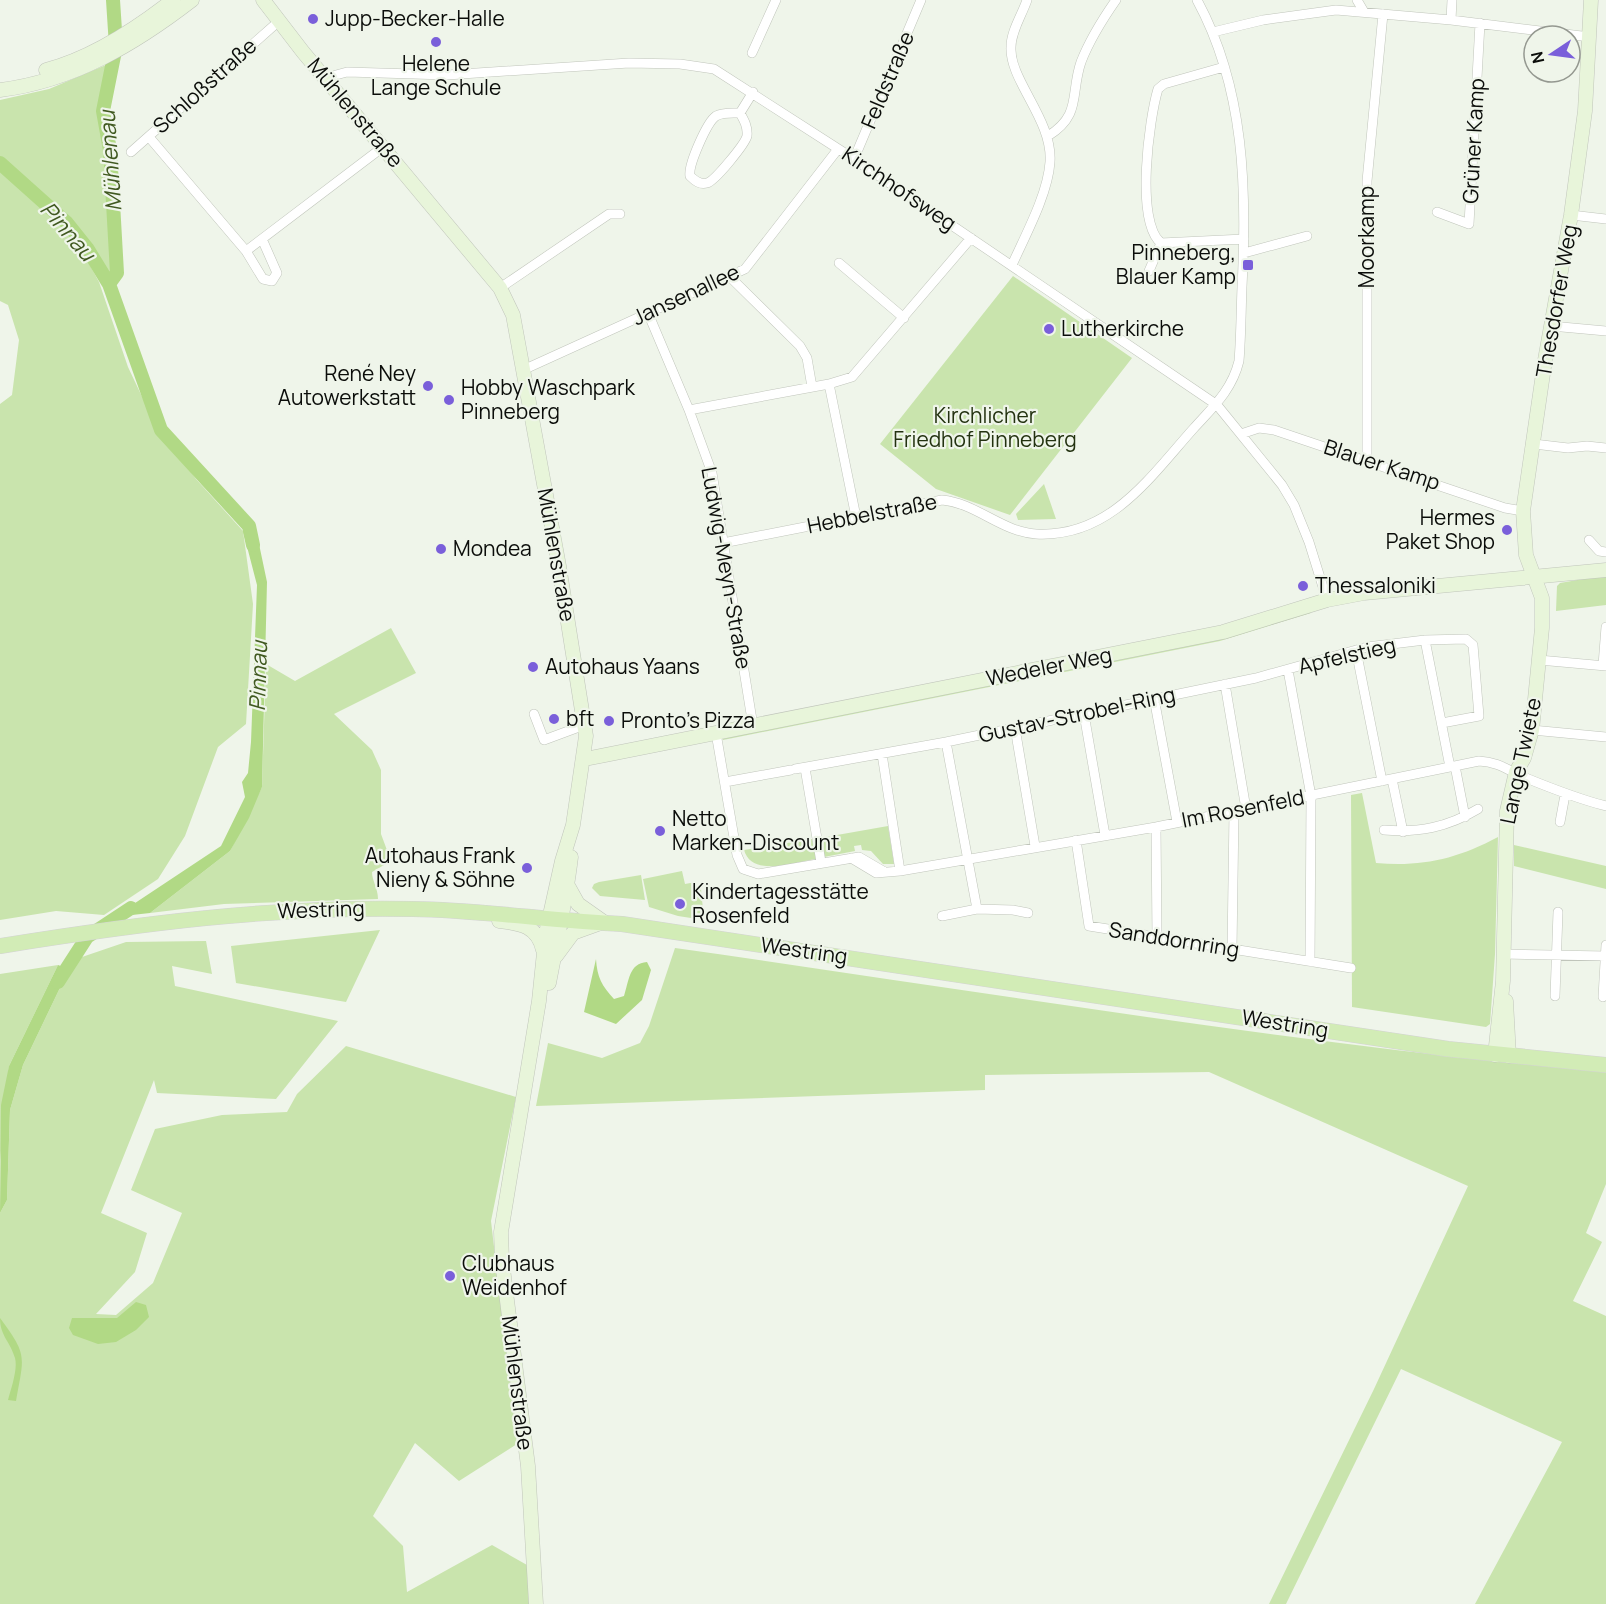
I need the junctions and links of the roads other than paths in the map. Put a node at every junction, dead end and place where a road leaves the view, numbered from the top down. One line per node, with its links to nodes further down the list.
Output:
1 (173, 0): 19 (main road)
2 (192, 0): 19 (main road)
3 (254, 0): 16 (main road, Mühlenstraße)
4 (263, 0): 16 (main road, Mühlenstraße)
5 (776, 0): 21 (street)
6 (921, 0): 33 (street, Feldstraße)
7 (1028, 0): 29 (street)
8 (1116, 0): 29 (street)
9 (1197, 0): 18 (street, Hebbelstraße)
10 (1357, 0): 13 (street)
11 (1452, 0): 15 (street)
12 (1592, 0): 20 (main road, Thesdorfer Weg)
13 (1364, 12): 14 (street); 18 (street)
14 (1383, 14): 15 (street); 62 (street, Moorkamp)
15 (1451, 20): 17 (street)
16 (279, 21): 23 (main road, Mühlenstraße); 28 (street, Schloßstraße)
17 (1480, 23): 20 (street); 34 (street, Grüner Kamp)
18 (1213, 32): 22 (street, Hebbelstraße)
19 (133, 35): 24 (main road); 25 (main road)
20 (1590, 37): 36 (main road, Thesdorfer Weg)
21 (752, 53)
22 (1224, 67): 41 (street, Hebbelstraße); 42 (street)
23 (325, 78): 26 (street, Kirchhofsweg); 30 (main road, Mühlenstraße)
24 (0, 81)
25 (0, 90)
26 (753, 92): 27 (street); 31 (street, Kirchhofsweg)
27 (740, 113): 27 (street)
28 (148, 136): 32 (street, Schloßstraße); 43 (street)
29 (1048, 136): 46 (street)
30 (383, 147): 40 (street); 49 (main road, Mühlenstraße)
31 (838, 149): 33 (street, Kirchhofsweg); 48 (street, Jansenallee)
32 (131, 152)
33 (854, 159): 39 (street, Kirchhofsweg)
34 (1437, 212)
35 (620, 214): 49 (street)
36 (1571, 215): 37 (street); 52 (main road, Thesdorfer Weg)
37 (1606, 219)
38 (1307, 236): 44 (street)
39 (971, 238): 46 (street, Kirchhofsweg); 51 (street)
40 (262, 239): 43 (street); 43 (street)
41 (1245, 239): 42 (street); 44 (street, Hebbelstraße)
42 (1161, 243): 47 (street)
43 (246, 251)
44 (1244, 253): 57 (street, Hebbelstraße)
45 (839, 263): 51 (street)
46 (1012, 265): 57 (street, Kirchhofsweg)
47 (1149, 271)
48 (730, 277): 50 (street, Jansenallee); 56 (street)
49 (500, 288): 54 (main road, Mühlenstraße)
50 (648, 313): 54 (street, Jansenallee); 58 (street, Ludwig-Meyn-Straße)
51 (904, 318): 55 (street)
52 (1551, 326): 53 (street); 60 (main road, Thesdorfer Weg)
53 (1606, 331)
54 (523, 370): 90 (main road, Mühlenstraße)
55 (829, 384): 56 (street); 64 (street)
56 (812, 387): 58 (street)
57 (1217, 405): 59 (street, Kirchhofsweg); 64 (street, Hebbelstraße)
58 (689, 410): 66 (street, Ludwig-Meyn-Straße)
59 (1241, 434): 62 (street, Blauer Kamp); 70 (street, Kirchhofsweg)
60 (1533, 444): 61 (street); 63 (main road, Thesdorfer Weg)
61 (1606, 448)
62 (1367, 460): 63 (street, Blauer Kamp)
63 (1523, 511): 69 (main road, Thesdorfer Weg)
64 (856, 517): 66 (street, Hebbelstraße)
65 (1588, 540): 67 (street)
66 (723, 543): 82 (street, Ludwig-Meyn-Straße)
67 (1606, 552)
68 (1606, 570): 69 (main road)
69 (1535, 578): 70 (main road, Wedeler Weg); 74 (main road, Lange Twiete)
70 (1327, 600): 82 (main road, Wedeler Weg)
71 (1606, 627): 75 (street)
72 (1425, 640): 73 (street, Apfelstieg); 81 (street); 81 (street, Apfelstieg)
73 (1356, 650): 76 (street, Apfelstieg); 95 (street)
74 (1539, 660): 75 (street); 85 (main road, Lange Twiete)
75 (1604, 665)
76 (1288, 670): 77 (street, Apfelstieg); 98 (street)
77 (1225, 684): 78 (street, Gustav-Strobel-Ring); 100 (street)
78 (1154, 698): 80 (street, Gustav-Strobel-Ring); 104 (street)
79 (534, 714): 83 (street)
80 (1084, 714): 84 (street, Gustav-Strobel-Ring); 110 (street)
81 (1442, 723): 91 (street)
82 (753, 726): 86 (main road, Wedeler Weg)
83 (579, 727)
84 (1015, 728): 88 (street, Gustav-Strobel-Ring); 112 (street)
85 (1532, 730): 87 (street); 93 (main road, Lange Twiete)
86 (716, 733): 90 (main road, Wedeler Weg); 96 (street, Im Rosenfeld)
87 (1606, 737)
88 (946, 742): 89 (street, Gustav-Strobel-Ring); 113 (street)
89 (882, 753): 92 (street, Gustav-Strobel-Ring); 115 (street)
90 (585, 759): 106 (main road, Mühlenstraße)
91 (1453, 767): 93 (street, Im Rosenfeld); 94 (street, Im Rosenfeld); 103 (street)
92 (805, 768): 96 (street, Gustav-Strobel-Ring); 114 (street)
93 (1516, 772): 97 (street, Im Rosenfeld); 128 (main road, Lange Twiete)
94 (1392, 779): 95 (street, Im Rosenfeld); 109 (street)
95 (1382, 781): 98 (street, Im Rosenfeld)
96 (725, 782): 114 (street, Im Rosenfeld)
97 (1565, 795): 99 (street, Im Rosenfeld); 105 (street)
98 (1311, 796): 100 (street, Im Rosenfeld); 132 (street)
99 (1606, 806)
100 (1246, 809): 102 (street, Im Rosenfeld)
101 (1478, 809): 103 (street)
102 (1234, 812): 104 (street, Im Rosenfeld); 127 (street)
103 (1465, 817): 109 (street)
104 (1177, 822): 107 (street, Im Rosenfeld)
105 (1560, 822)
106 (573, 825): 116 (main road, Mühlenstraße); 122 (main road, Mühlenstraße)
107 (1156, 827): 110 (street, Im Rosenfeld); 124 (street)
108 (1384, 830): 109 (street)
109 (1404, 832)
110 (1105, 835): 111 (street, Im Rosenfeld)
111 (1076, 840): 112 (street, Im Rosenfeld); 124 (street, Sanddornring)
112 (1035, 846): 113 (street, Im Rosenfeld)
113 (967, 859): 115 (street, Im Rosenfeld); 117 (street)
114 (821, 862): 115 (street, Im Rosenfeld)
115 (900, 871)
116 (568, 886): 122 (main road, Mühlenstraße); 123 (main road)
117 (977, 909): 119 (street); 121 (street)
118 (1558, 912): 130 (street)
119 (1028, 913)
120 (478, 914): 122 (main road, Westring); 126 (main road, Westring); 129 (main road)
121 (942, 916)
122 (556, 918): 123 (main road, Westring); 129 (main road, Mühlenstraße)
123 (605, 923): 129 (main road); 136 (main road, Westring)
124 (1157, 938): 127 (street, Sanddornring)
125 (1606, 945): 131 (street)
126 (0, 946)
127 (1232, 950): 132 (street, Sanddornring)
128 (1504, 954): 130 (street); 136 (main road, Lange Twiete)
129 (548, 956): 138 (main road, Mühlenstraße)
130 (1557, 956): 131 (street); 134 (street)
131 (1606, 956): 135 (street)
132 (1310, 962): 133 (street, Sanddornring)
133 (1351, 968)
134 (1555, 996)
135 (1603, 997)
136 (1502, 1055): 137 (main road, Westring)
137 (1606, 1065)
138 (536, 1604)

